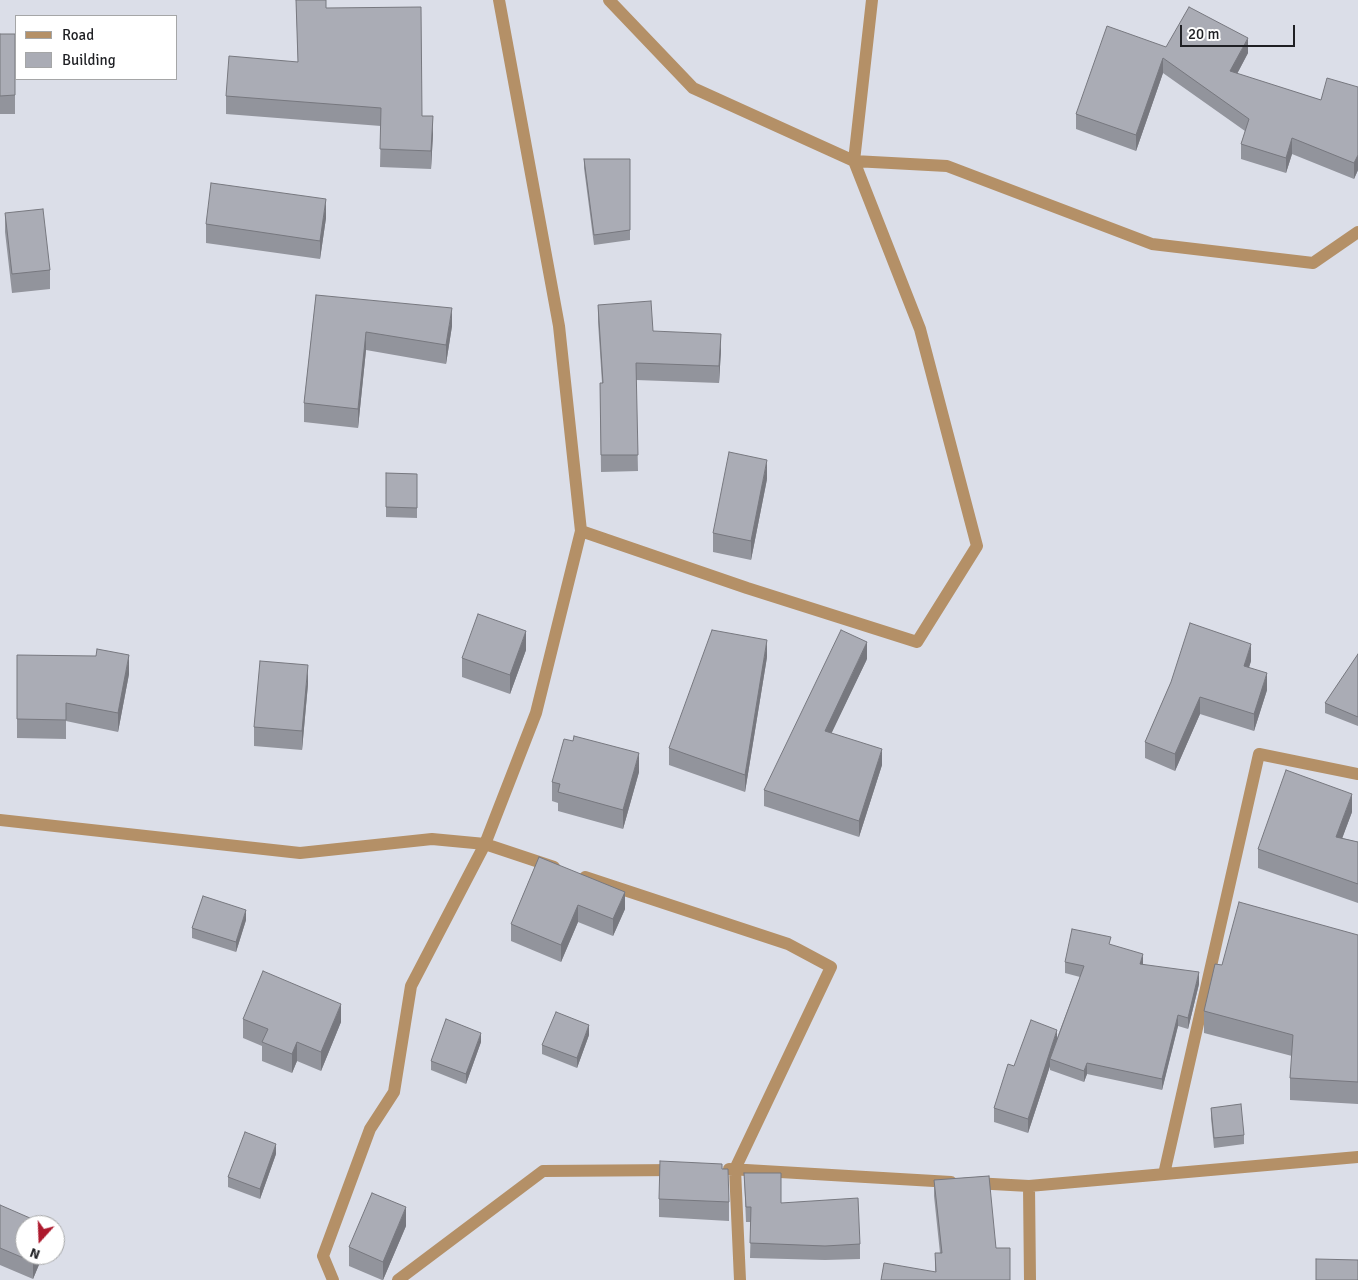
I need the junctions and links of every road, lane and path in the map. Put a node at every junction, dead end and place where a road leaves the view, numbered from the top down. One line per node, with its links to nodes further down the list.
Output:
1 (499, 0): 6 (street)
2 (609, 0): 4 (street)
3 (872, 0): 4 (street)
4 (854, 161): 5 (street); 6 (street)
5 (1358, 232)
6 (581, 531): 9 (street)
7 (1358, 774): 14 (street)
8 (0, 820): 9 (street)
9 (485, 844): 11 (street); 16 (street)
10 (1358, 1158): 14 (street)
11 (735, 1169): 13 (street); 15 (street); 18 (street)
12 (687, 1170): 17 (street)
13 (716, 1170)
14 (1164, 1174): 15 (street)
15 (1029, 1186): 19 (street)
16 (333, 1280)
17 (398, 1280)
18 (740, 1280)
19 (1030, 1280)

